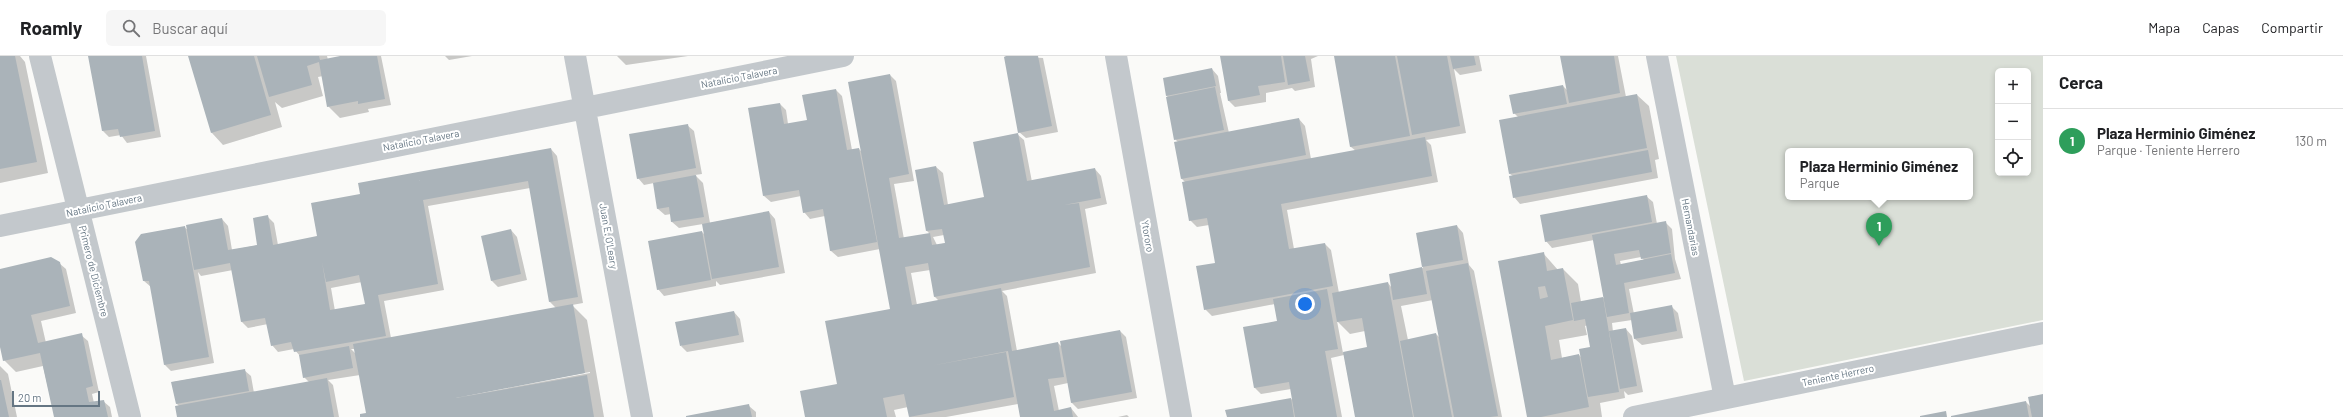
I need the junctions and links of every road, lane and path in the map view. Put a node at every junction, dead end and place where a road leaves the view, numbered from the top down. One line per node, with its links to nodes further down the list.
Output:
1 (40, 56): 7 (street, Primero de Diciembre)
2 (575, 56): 6 (street, Juan E. O'Leary)
3 (843, 56): 6 (street, Natalicio Talavera)
4 (1116, 56): 13 (street, Ytororo)
5 (1657, 56): 10 (street, Hernandarias)
6 (585, 107): 7 (street, Natalicio Talavera); 12 (street, Juan E. O'Leary)
7 (80, 210): 8 (street, Natalicio Talavera); 11 (street, Primero de Diciembre)
8 (0, 226)
9 (2043, 333): 10 (street, Teniente Herrero)
10 (1725, 398): 14 (street, Teniente Herrero)
11 (130, 417)
12 (642, 417)
13 (1181, 417)
14 (1634, 417)

